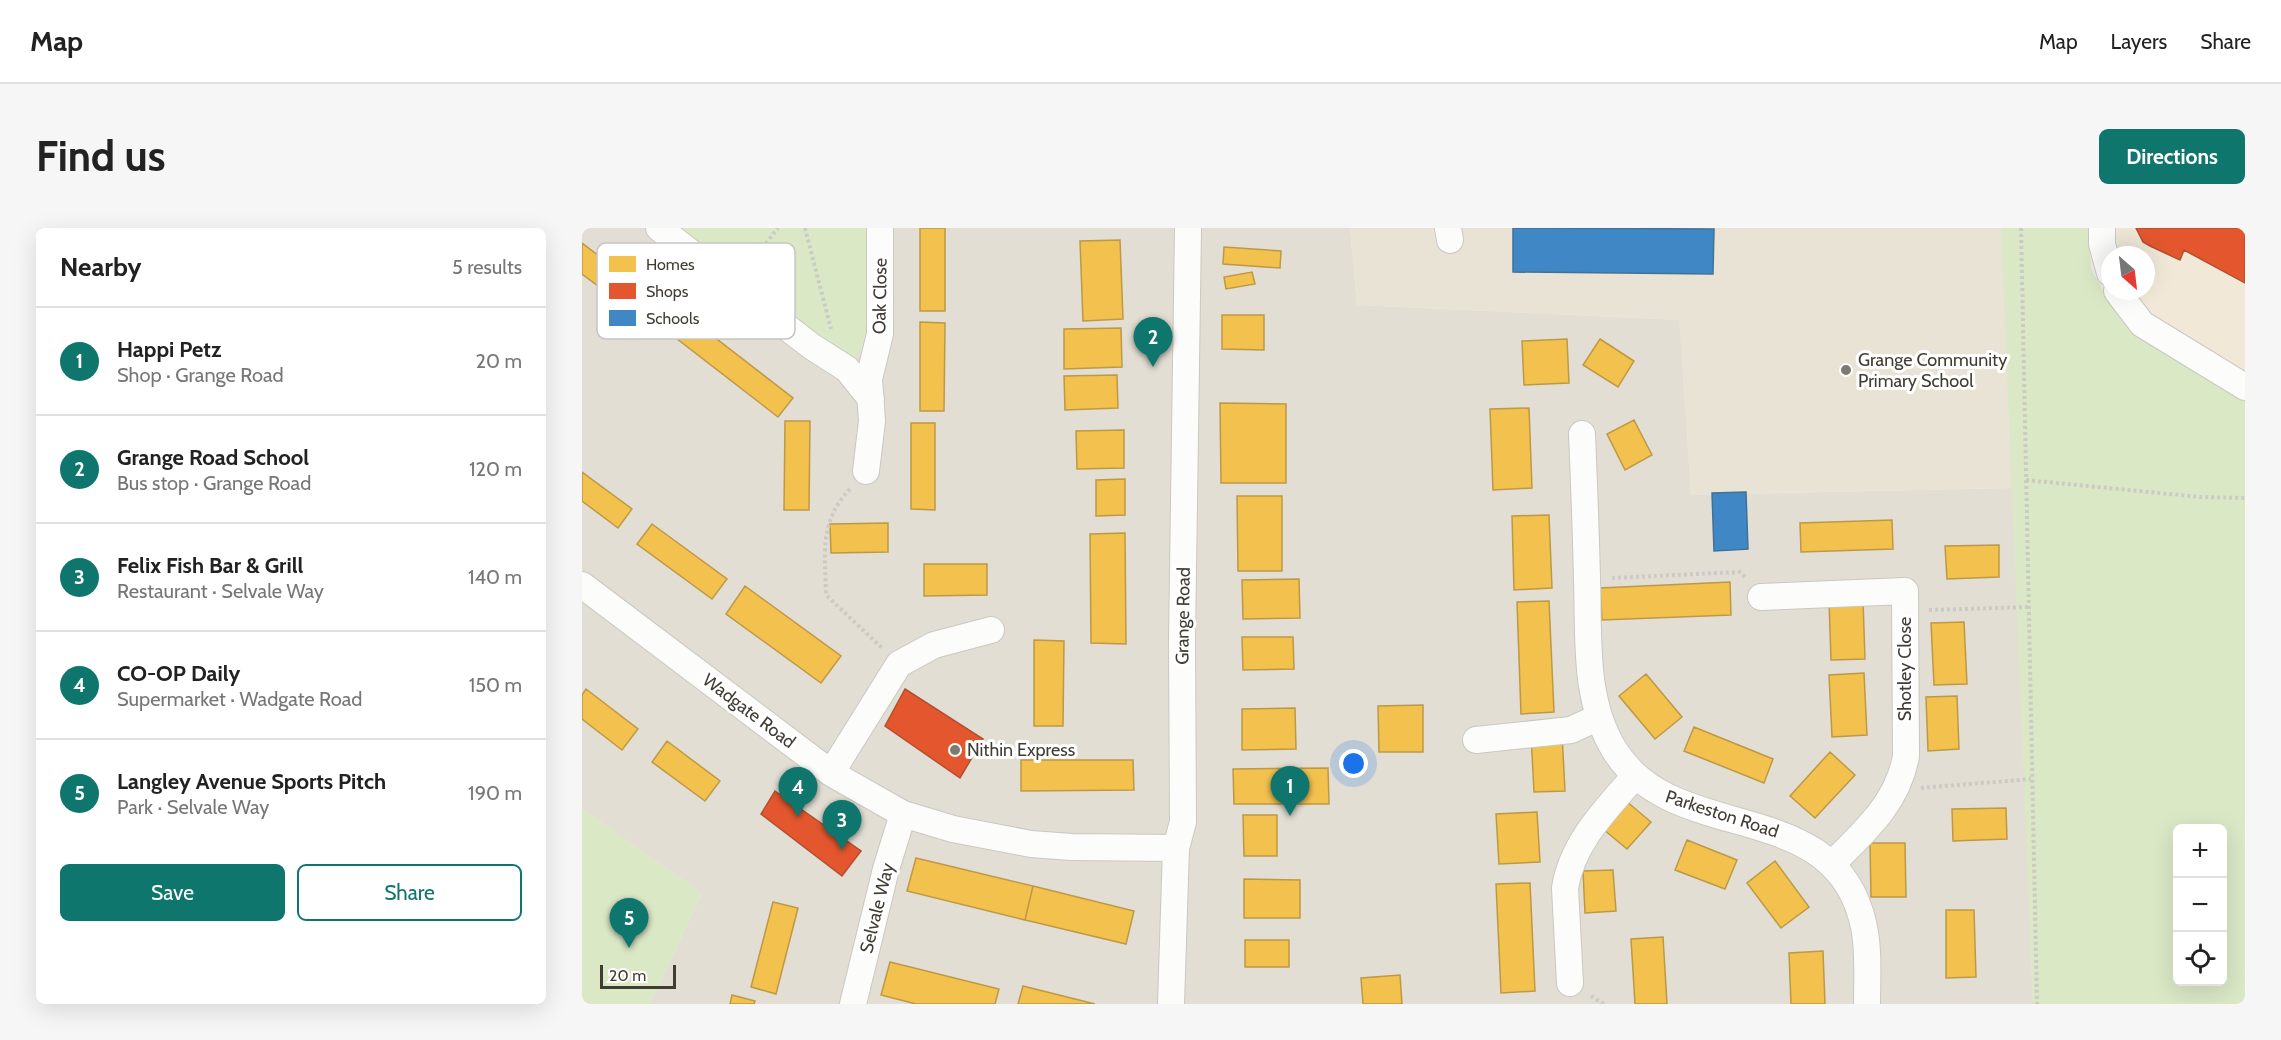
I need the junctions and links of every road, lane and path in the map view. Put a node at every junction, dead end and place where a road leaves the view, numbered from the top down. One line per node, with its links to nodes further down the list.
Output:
1 (659, 228): 8 (street)
2 (778, 228): 9 (path)
3 (805, 228): 13 (path)
4 (880, 228): 15 (street, Oak Close)
5 (1188, 228): 34 (street, Grange Road)
6 (2021, 228): 18 (path)
7 (2102, 228): 10 (street)
8 (679, 243)
9 (766, 243)
10 (2103, 246)
11 (2124, 300): 14 (street)
12 (795, 333): 13 (street)
13 (837, 362): 15 (street)
14 (2245, 387)
15 (871, 399): 17 (street, Oak Close)
16 (1582, 434): 20 (street, Parkeston Road)
17 (866, 471): 26 (path)
18 (2026, 480): 19 (path); 23 (path)
19 (2245, 498)
20 (1587, 579): 22 (path); 27 (street, Parkeston Road)
21 (582, 585): 29 (street, Wadgate Road)
22 (1761, 597): 24 (street, Shotley Close)
23 (2029, 607): 24 (path); 31 (path)
24 (1905, 611): 32 (street, Shotley Close)
25 (992, 630): 26 (street)
26 (899, 664): 29 (street)
27 (1599, 717): 28 (street); 30 (street, Parkeston Road)
28 (1476, 740)
29 (831, 773): 33 (street, Wadgate Road)
30 (1635, 776): 35 (street, Parkeston Road); 36 (street)
31 (2031, 779): 32 (path); 40 (path)
32 (1896, 790): 35 (street, Shotley Close)
33 (903, 814): 34 (street, Wadgate Road); 37 (street, Selvale Way)
34 (1176, 848): 38 (street, Grange Road)
35 (1832, 864): 39 (street, Parkeston Road)
36 (1570, 982)
37 (853, 1004)
38 (1171, 1004)
39 (1868, 1004)
40 (2037, 1004)

